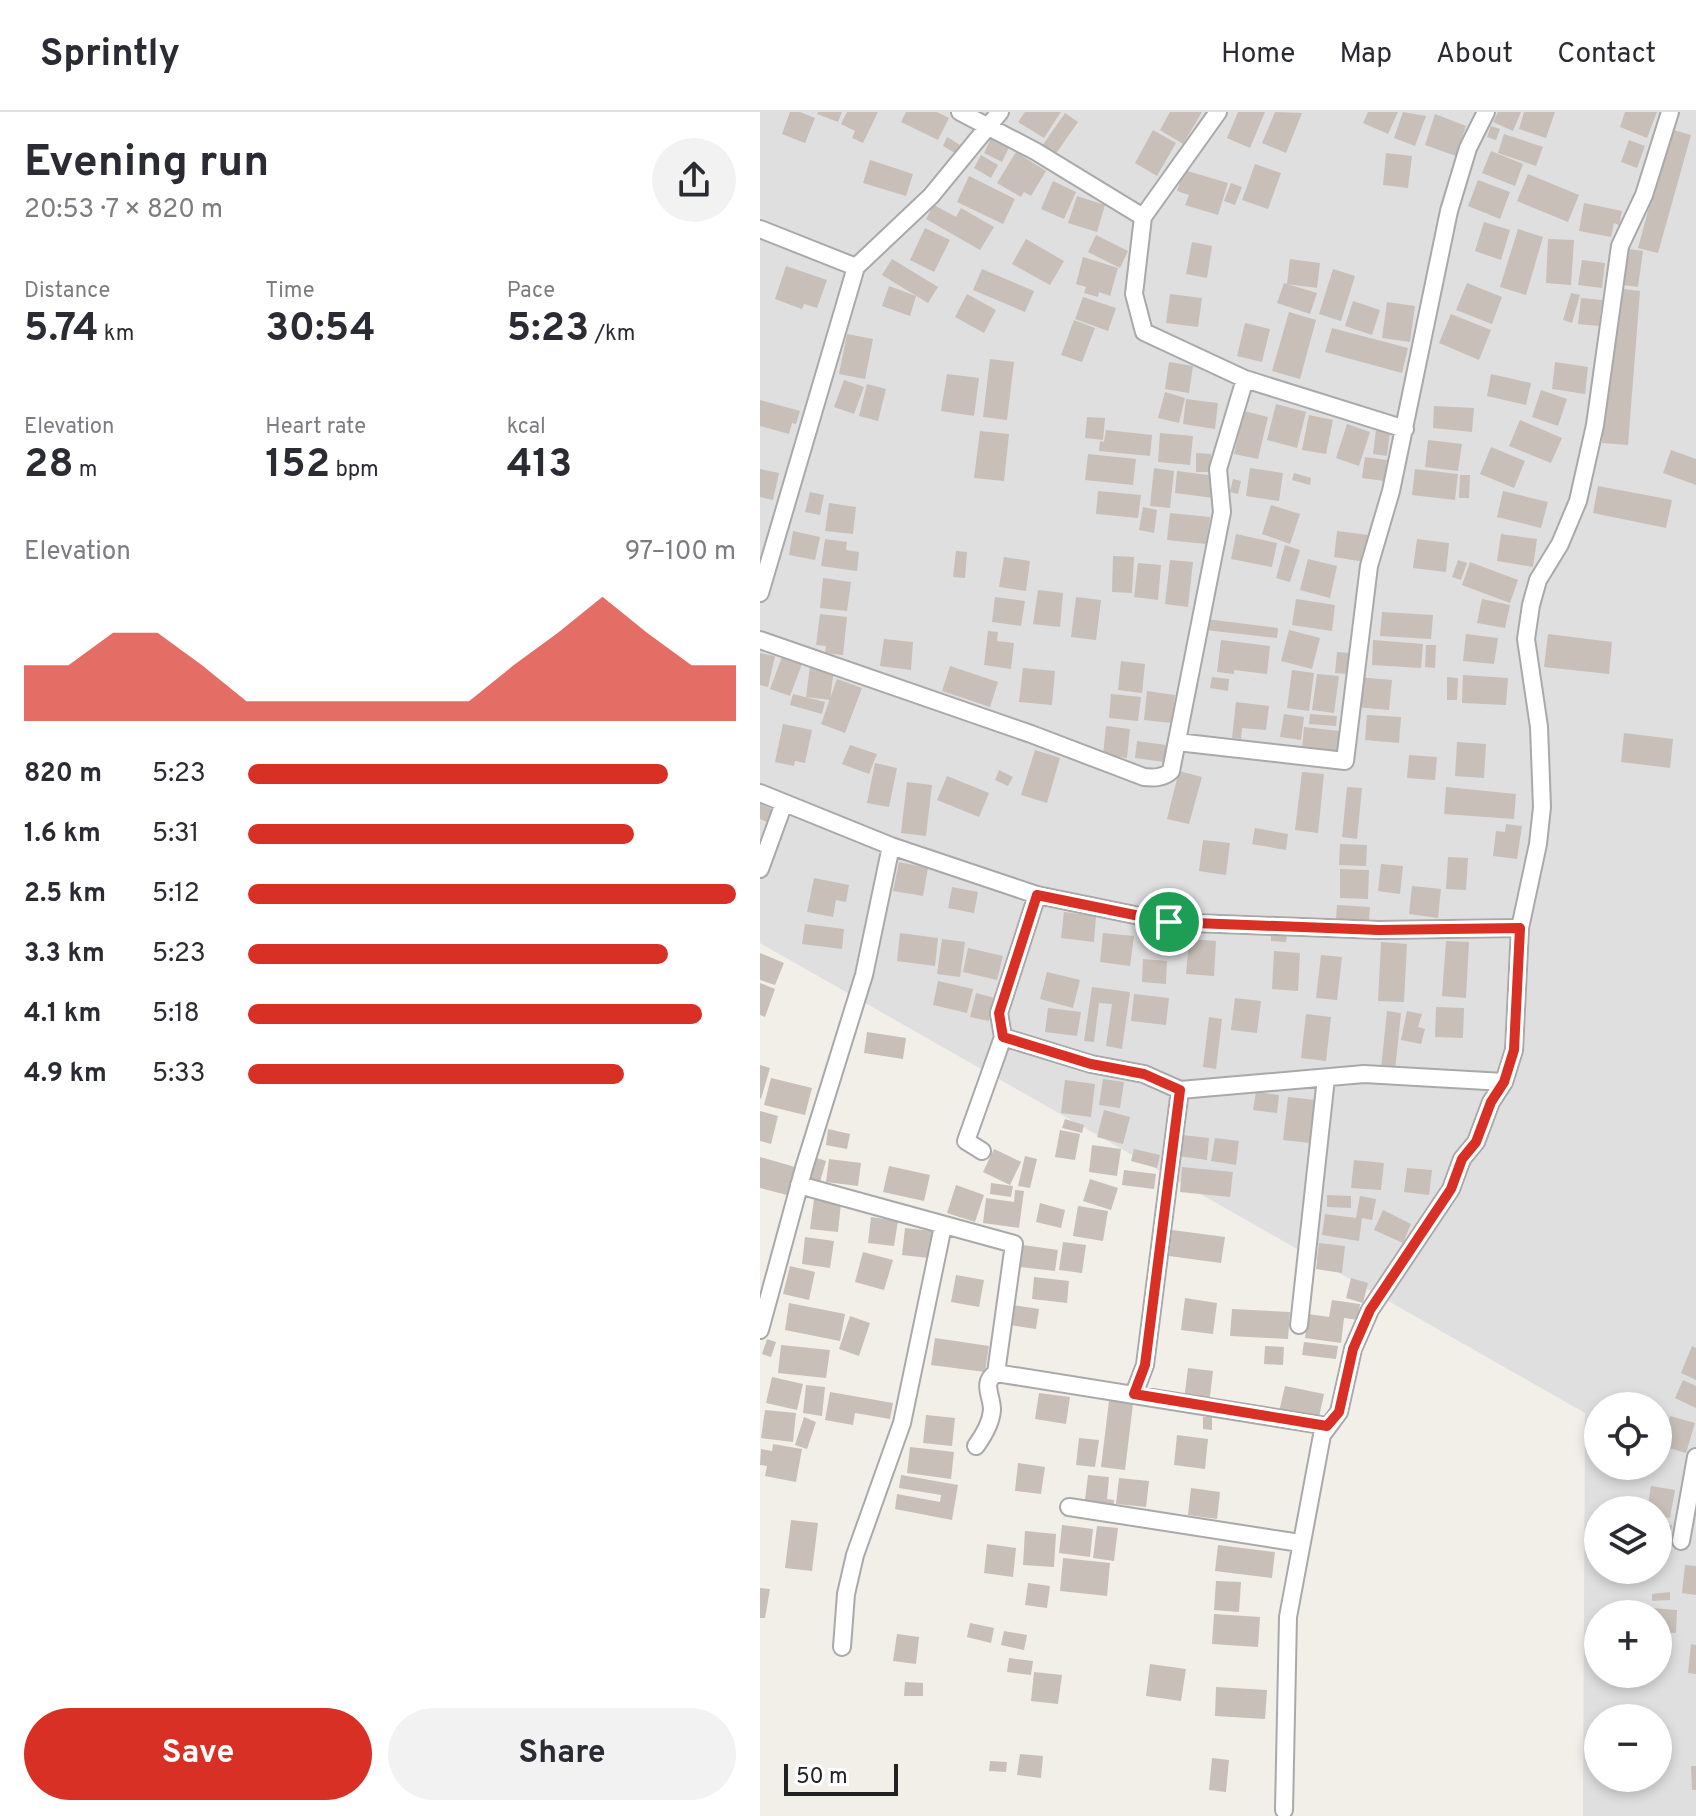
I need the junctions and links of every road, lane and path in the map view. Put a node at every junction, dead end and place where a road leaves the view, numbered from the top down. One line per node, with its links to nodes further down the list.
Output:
1 (960, 112): 6 (street)
2 (1000, 112): 6 (street)
3 (1218, 112): 7 (street)
4 (1486, 112): 11 (street)
5 (1670, 112): 20 (street)
6 (988, 126): 7 (street); 9 (street)
7 (1143, 217): 10 (street)
8 (760, 229): 9 (street)
9 (856, 267): 12 (street)
10 (1245, 379): 11 (street); 14 (street)
11 (1405, 429): 14 (street)
12 (760, 593)
13 (760, 640): 14 (street)
14 (1177, 742)
15 (760, 793): 16 (street)
16 (784, 803): 17 (street); 18 (street)
17 (891, 846): 19 (street); 26 (street)
18 (760, 869)
19 (1037, 895): 20 (street); 21 (street)
20 (1520, 928): 23 (street)
21 (1003, 1037): 24 (street); 25 (street)
22 (1326, 1078): 23 (street); 24 (street); 28 (street)
23 (1504, 1082): 32 (street)
24 (1180, 1090): 31 (street)
25 (982, 1151)
26 (799, 1185): 27 (street); 29 (street)
27 (943, 1226): 30 (street); 38 (street)
28 (1299, 1325)
29 (760, 1330)
30 (996, 1373): 31 (street); 33 (street)
31 (1134, 1394): 32 (street)
32 (1327, 1426): 37 (street)
33 (976, 1446)
34 (1696, 1457): 36 (street)
35 (1069, 1507): 37 (street)
36 (1681, 1541)
37 (1300, 1543): 39 (street)
38 (842, 1647)
39 (1284, 1810)

